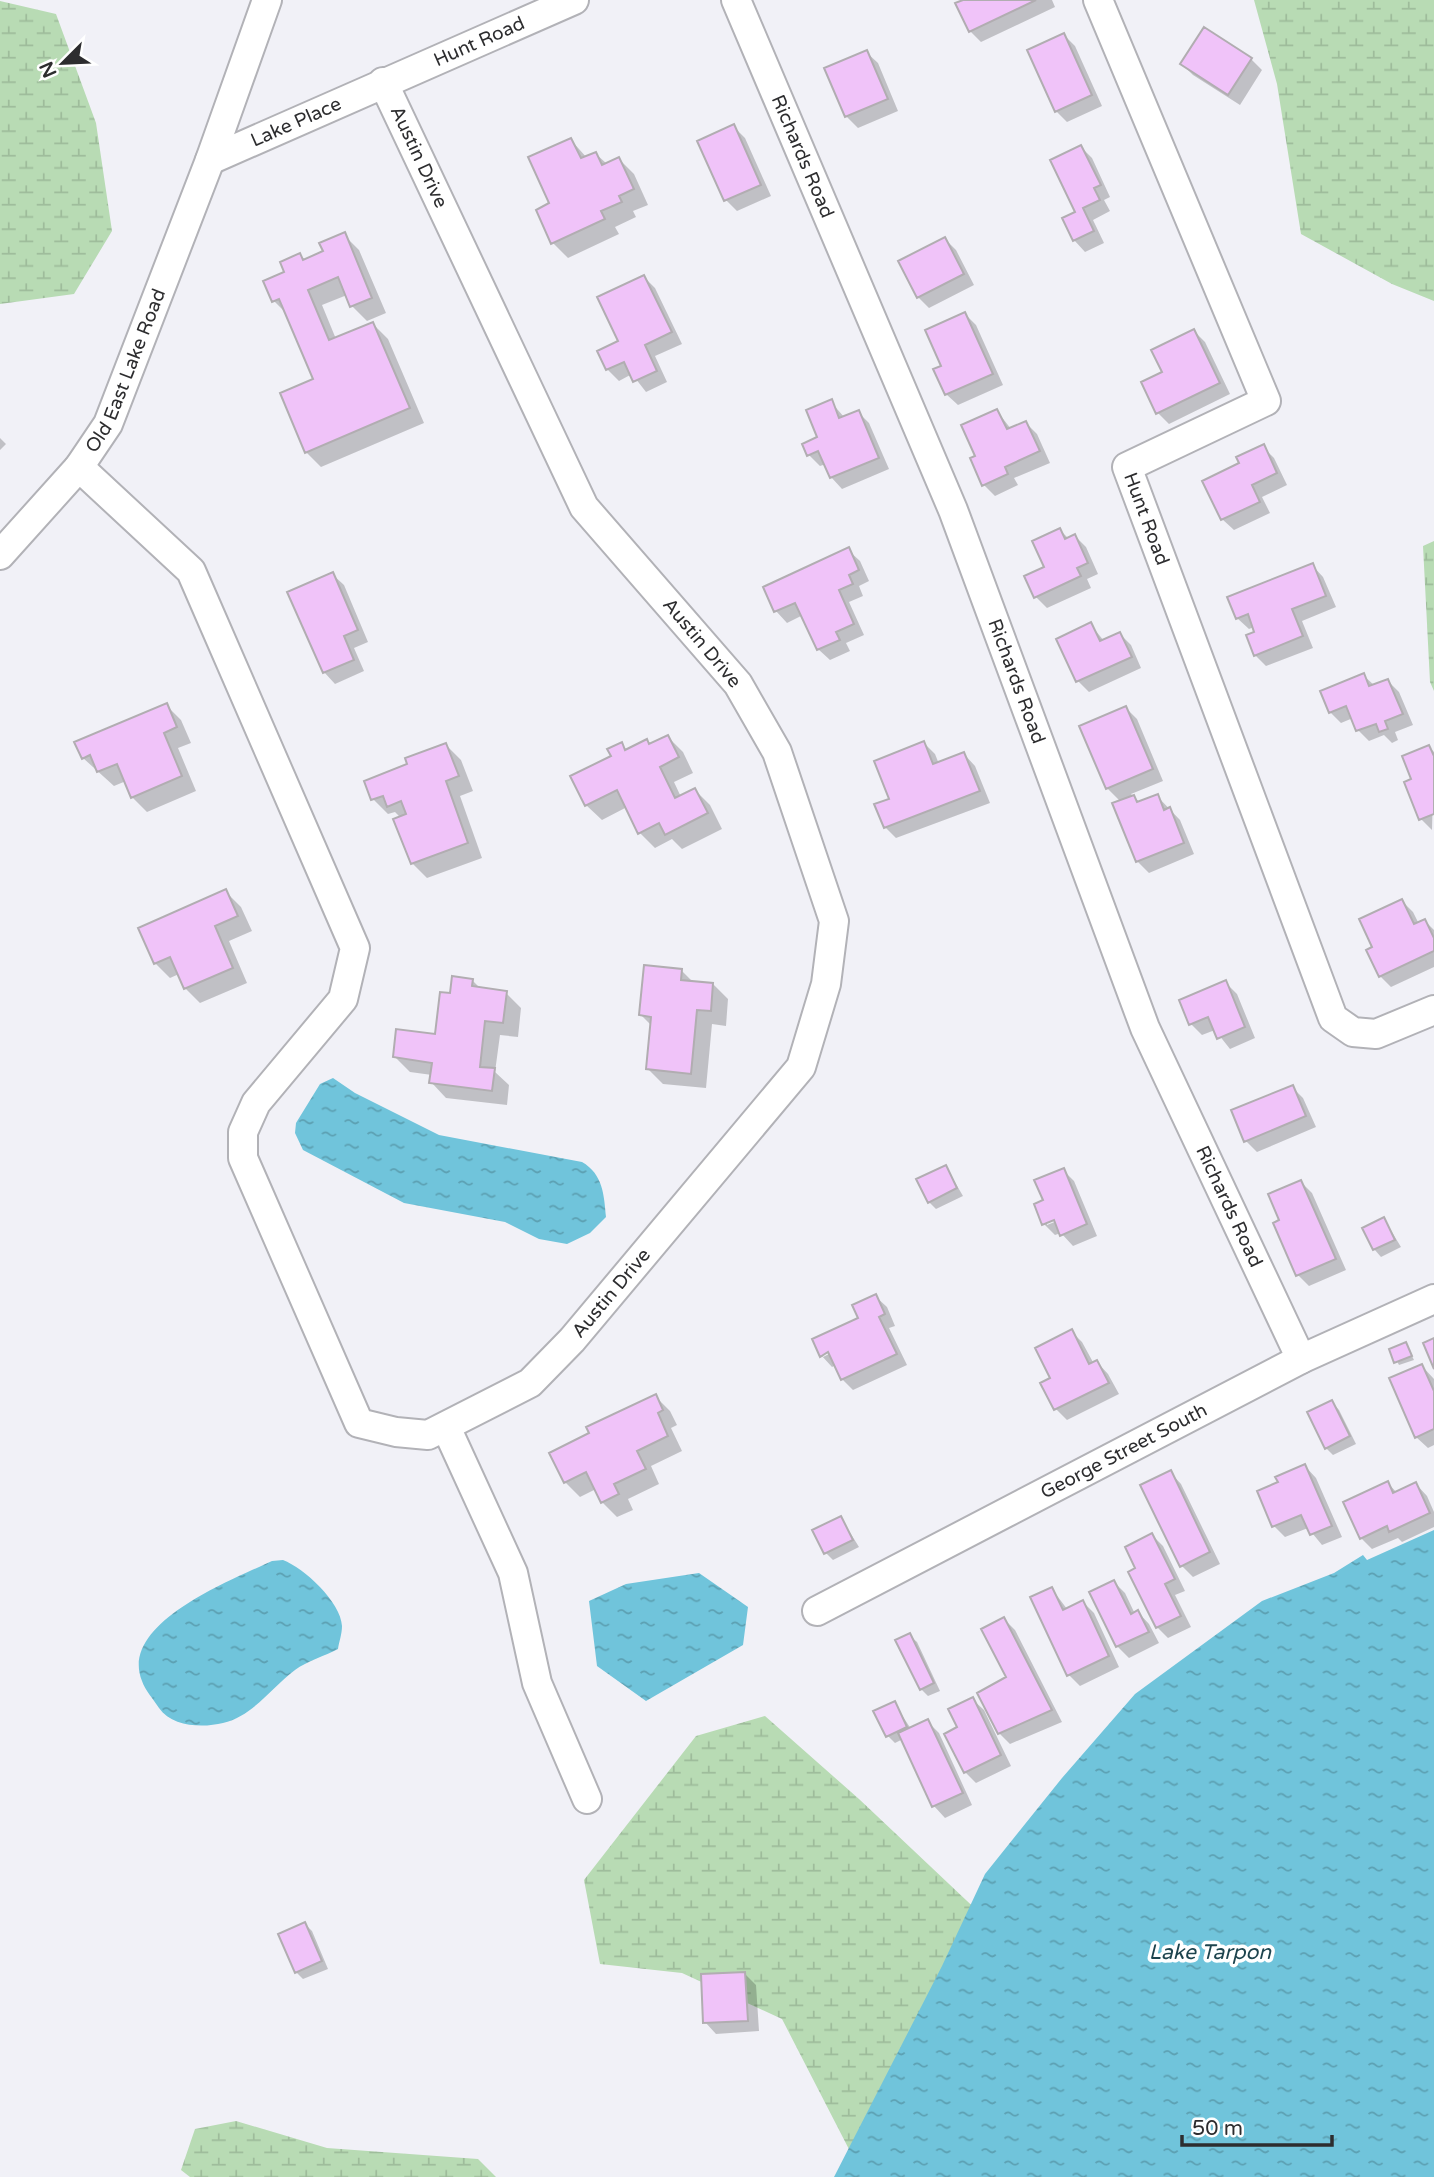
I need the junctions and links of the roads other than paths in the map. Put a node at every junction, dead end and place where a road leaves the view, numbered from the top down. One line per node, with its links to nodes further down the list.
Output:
1 (267, 0): 6 (street, Old East Lake Road)
2 (574, 0): 5 (street, Hunt Road)
3 (736, 0): 11 (street, Richards Road)
4 (1098, 0): 9 (street, Hunt Road)
5 (383, 82): 6 (street, Lake Place); 12 (street, Austin Drive)
6 (210, 160): 7 (street, Old East Lake Road)
7 (79, 467): 8 (street, Old East Lake Road); 12 (street, Austin Drive)
8 (0, 555)
9 (1434, 1010)
10 (1434, 1299): 11 (street, George Street South)
11 (1301, 1359): 13 (street, George Street South)
12 (446, 1427): 14 (street)
13 (817, 1611)
14 (587, 1799)

